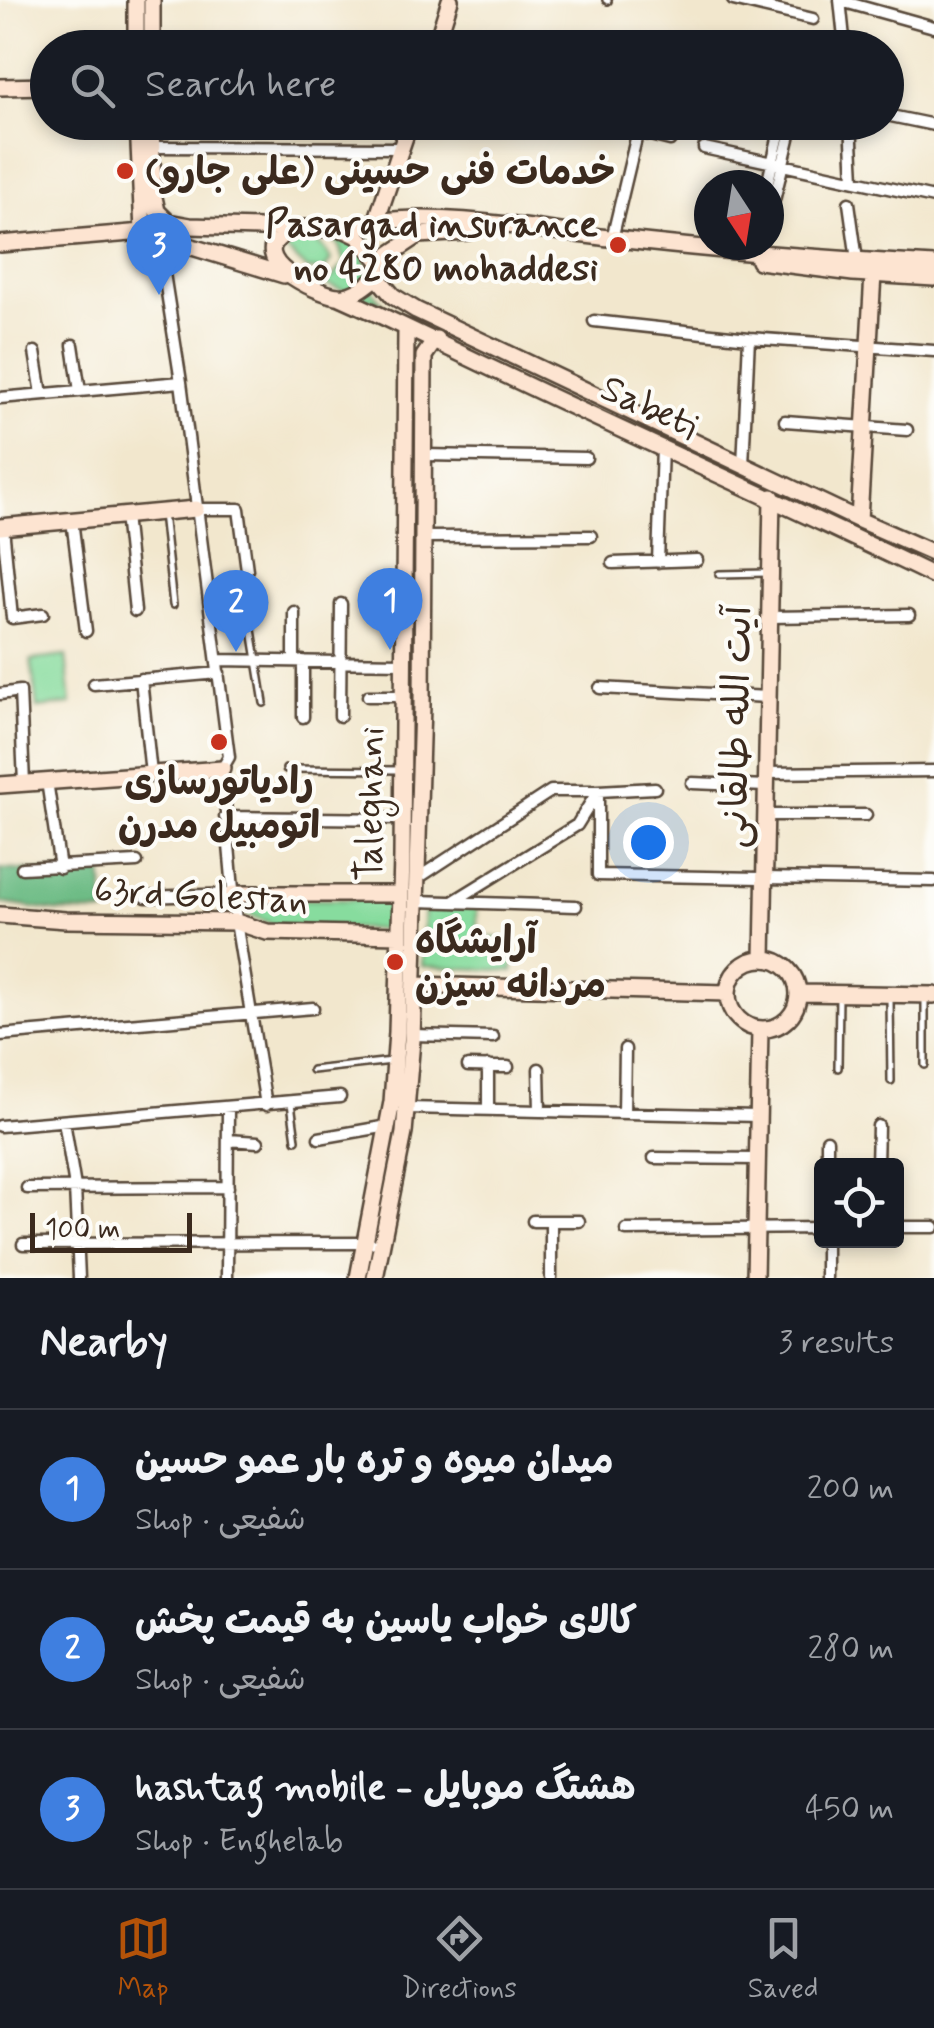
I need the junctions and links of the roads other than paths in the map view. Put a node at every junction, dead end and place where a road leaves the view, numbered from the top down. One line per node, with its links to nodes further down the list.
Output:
1 (136, 0): 9 (main road)
2 (152, 0): 10 (main road)
3 (450, 0): 11 (main road)
4 (733, 0): 6 (street)
5 (840, 1): 8 (street); 12 (street)
6 (762, 4): 7 (street)
7 (813, 19)
8 (934, 27)
9 (136, 30)
10 (152, 30)
11 (441, 30)
12 (843, 30)
13 (30, 86): 14 (main road)
14 (0, 87)
15 (904, 119): 16 (street)
16 (934, 125)
17 (141, 140): 36 (main road)
18 (151, 140): 24 (main road)
19 (404, 140): 25 (main road)
20 (635, 140): 37 (street)
21 (780, 140): 27 (street)
22 (785, 140): 27 (street)
23 (853, 140): 30 (street)
24 (151, 146): 25 (street); 36 (main road)
25 (401, 148): 33 (main road)
26 (704, 148): 27 (street)
27 (777, 163): 28 (street); 29 (street); 30 (street)
28 (774, 170)
29 (776, 170)
30 (854, 180): 31 (street)
31 (934, 198)
32 (849, 204): 41 (street)
33 (376, 222): 35 (main road); 37 (main road)
34 (296, 229): 35 (main road); 36 (main road); 45 (main road)
35 (344, 229): 43 (main road)
36 (156, 230): 38 (main road); 45 (main road); 56 (street)
37 (612, 238): 39 (main road)
38 (0, 244)
39 (694, 244)
40 (784, 251): 41 (main road)
41 (857, 260): 42 (main road)
42 (933, 268): 44 (main road)
43 (378, 269): 44 (main road); 46 (main road); 62 (main road, Sabeti)
44 (872, 274): 52 (main road)
45 (284, 275): 46 (main road)
46 (338, 296): 48 (main road, Sabeti)
47 (594, 321): 49 (street)
48 (406, 328): 50 (main road, Sabeti); 55 (main road, Taleghani)
49 (750, 338): 52 (street); 67 (street)
50 (436, 340): 55 (main road); 64 (main road, Sabeti)
51 (74, 344): 57 (street)
52 (867, 347): 53 (street); 61 (main road)
53 (934, 351)
54 (36, 352): 58 (street)
55 (416, 355): 65 (main road, Taleghani); 97 (main road, Taleghani)
56 (181, 382): 57 (street); 69 (street)
57 (80, 391): 58 (street)
58 (42, 394): 59 (street)
59 (0, 398)
60 (785, 421): 61 (street)
61 (863, 427): 63 (street); 73 (main road)
62 (664, 428): 64 (main road); 67 (main road, Sabeti)
63 (907, 430)
64 (655, 444): 68 (main road, Sabeti); 79 (street)
65 (424, 455): 66 (street); 76 (main road, Taleghani)
66 (586, 458)
67 (744, 465): 73 (main road, Sabeti)
68 (772, 497): 82 (main road, آیت الله طالقانی); 84 (main road, Sabeti)
69 (196, 508): 70 (main road); 81 (street); 98 (street)
70 (163, 512): 71 (main road); 86 (lane)
71 (124, 515): 72 (main road); 88 (street)
72 (72, 520): 74 (main road); 93 (street)
73 (859, 520): 77 (main road, Sabeti)
74 (2, 527): 90 (street)
75 (591, 536): 76 (street)
76 (423, 537): 128 (main road, Taleghani)
77 (934, 552)
78 (697, 560): 79 (street)
79 (658, 562): 80 (street)
80 (613, 563)
81 (247, 570)
82 (770, 573): 83 (lane); 92 (main road, آیت الله طالقانی)
83 (719, 574)
84 (934, 576)
85 (247, 599): 94 (lane)
86 (173, 604)
87 (341, 604): 96 (street)
88 (135, 610)
89 (294, 612): 95 (street)
90 (43, 614)
91 (909, 615): 92 (street)
92 (769, 617): 105 (main road, آیت الله طالقانی)
93 (86, 631)
94 (257, 661): 95 (street); 98 (street); 106 (lane)
95 (299, 662): 96 (street); 108 (street)
96 (340, 662): 97 (street); 107 (street)
97 (403, 663): 104 (main road, Taleghani)
98 (218, 666): 99 (street); 109 (street)
99 (140, 679): 100 (street); 113 (street)
100 (94, 684)
101 (600, 688): 105 (street)
102 (0, 694): 116 (street)
103 (368, 696): 104 (street)
104 (403, 696): 111 (main road, Taleghani)
105 (768, 697): 114 (main road, آیت الله طالقانی)
106 (264, 703)
107 (340, 716)
108 (303, 718)
109 (222, 769): 113 (main road); 123 (street)
110 (286, 769): 111 (lane)
111 (403, 770): 124 (main road, Taleghani)
112 (934, 771): 114 (street)
113 (151, 774): 115 (main road)
114 (766, 779): 117 (street); 121 (main road, آیت الله طالقانی)
115 (47, 782): 116 (main road); 127 (street)
116 (24, 783): 118 (main road)
117 (692, 783)
118 (0, 785)
119 (655, 788): 120 (street)
120 (598, 791): 128 (street); 129 (street); 135 (street)
121 (766, 815): 122 (street); 129 (main road, آیت الله طالقانی)
122 (866, 815)
123 (225, 817): 124 (street); 131 (street)
124 (402, 819): 132 (main road, Taleghani)
125 (137, 862): 127 (street)
126 (22, 868): 127 (street)
127 (60, 868)
128 (418, 878): 134 (main road, Taleghani)
129 (764, 879): 130 (street); 140 (main road, آیت الله طالقانی)
130 (934, 882)
131 (233, 894): 132 (main road); 133 (street); 138 (street)
132 (401, 894): 139 (main road, Taleghani)
133 (146, 897)
134 (417, 901): 135 (street); 141 (main road, Taleghani)
135 (454, 901): 136 (street)
136 (576, 906)
137 (0, 915): 138 (main road, 63rd Golestan)
138 (236, 922): 139 (main road, 63rd Golestan); 148 (street)
139 (399, 935): 154 (main road, Taleghani)
140 (762, 958): 142 (main road); 143 (main road)
141 (414, 985): 143 (main road); 151 (main road, Taleghani)
142 (798, 993): 144 (main road); 149 (main road)
143 (727, 994): 149 (main road)
144 (839, 994): 145 (main road); 159 (lane)
145 (890, 994): 146 (main road); 162 (lane)
146 (930, 994): 155 (lane)
147 (313, 1008): 148 (street)
148 (250, 1013): 150 (street); 165 (street)
149 (760, 1029): 171 (main road)
150 (0, 1035)
151 (412, 1035): 152 (street); 167 (main road, Taleghani)
152 (493, 1037)
153 (625, 1049): 170 (street)
154 (395, 1061): 161 (lane); 174 (main road, Taleghani)
155 (925, 1065)
156 (468, 1066): 157 (street)
157 (488, 1066): 158 (street); 168 (street)
158 (508, 1067)
159 (838, 1068)
160 (538, 1069): 169 (street)
161 (312, 1070)
162 (891, 1081)
163 (340, 1098): 164 (street)
164 (291, 1102): 165 (street); 178 (lane)
165 (266, 1104): 166 (street)
166 (228, 1108): 172 (street); 177 (street)
167 (406, 1108): 168 (street); 196 (main road, Taleghani)
168 (488, 1110): 169 (street)
169 (540, 1111): 170 (street)
170 (624, 1113): 171 (street)
171 (758, 1116): 184 (main road)
172 (64, 1120): 173 (street); 187 (street)
173 (0, 1126)
174 (388, 1126): 176 (street); 196 (main road, Taleghani)
175 (878, 1126): 183 (street)
176 (320, 1138)
177 (228, 1140): 180 (street); 185 (street)
178 (296, 1140)
179 (827, 1140): 182 (street)
180 (258, 1142)
181 (654, 1158): 184 (street)
182 (827, 1158)
183 (876, 1158)
184 (758, 1159): 193 (main road)
185 (228, 1187): 187 (street); 199 (street)
186 (27, 1188): 187 (street)
187 (75, 1188): 198 (street)
188 (533, 1221): 189 (street)
189 (551, 1221): 190 (street); 205 (street)
190 (578, 1221)
191 (904, 1227): 192 (street)
192 (934, 1227)
193 (756, 1228): 194 (street); 195 (street); 206 (main road)
194 (814, 1228)
195 (626, 1230)
196 (373, 1243): 199 (street); 203 (main road, Taleghani); 204 (main road, Taleghani)
197 (23, 1244): 198 (street)
198 (78, 1244): 199 (street); 201 (street)
199 (228, 1245): 202 (street)
200 (826, 1248): 207 (street)
201 (79, 1278)
202 (227, 1278)
203 (358, 1278)
204 (374, 1278)
205 (551, 1278)
206 (755, 1278)
207 (826, 1278)

